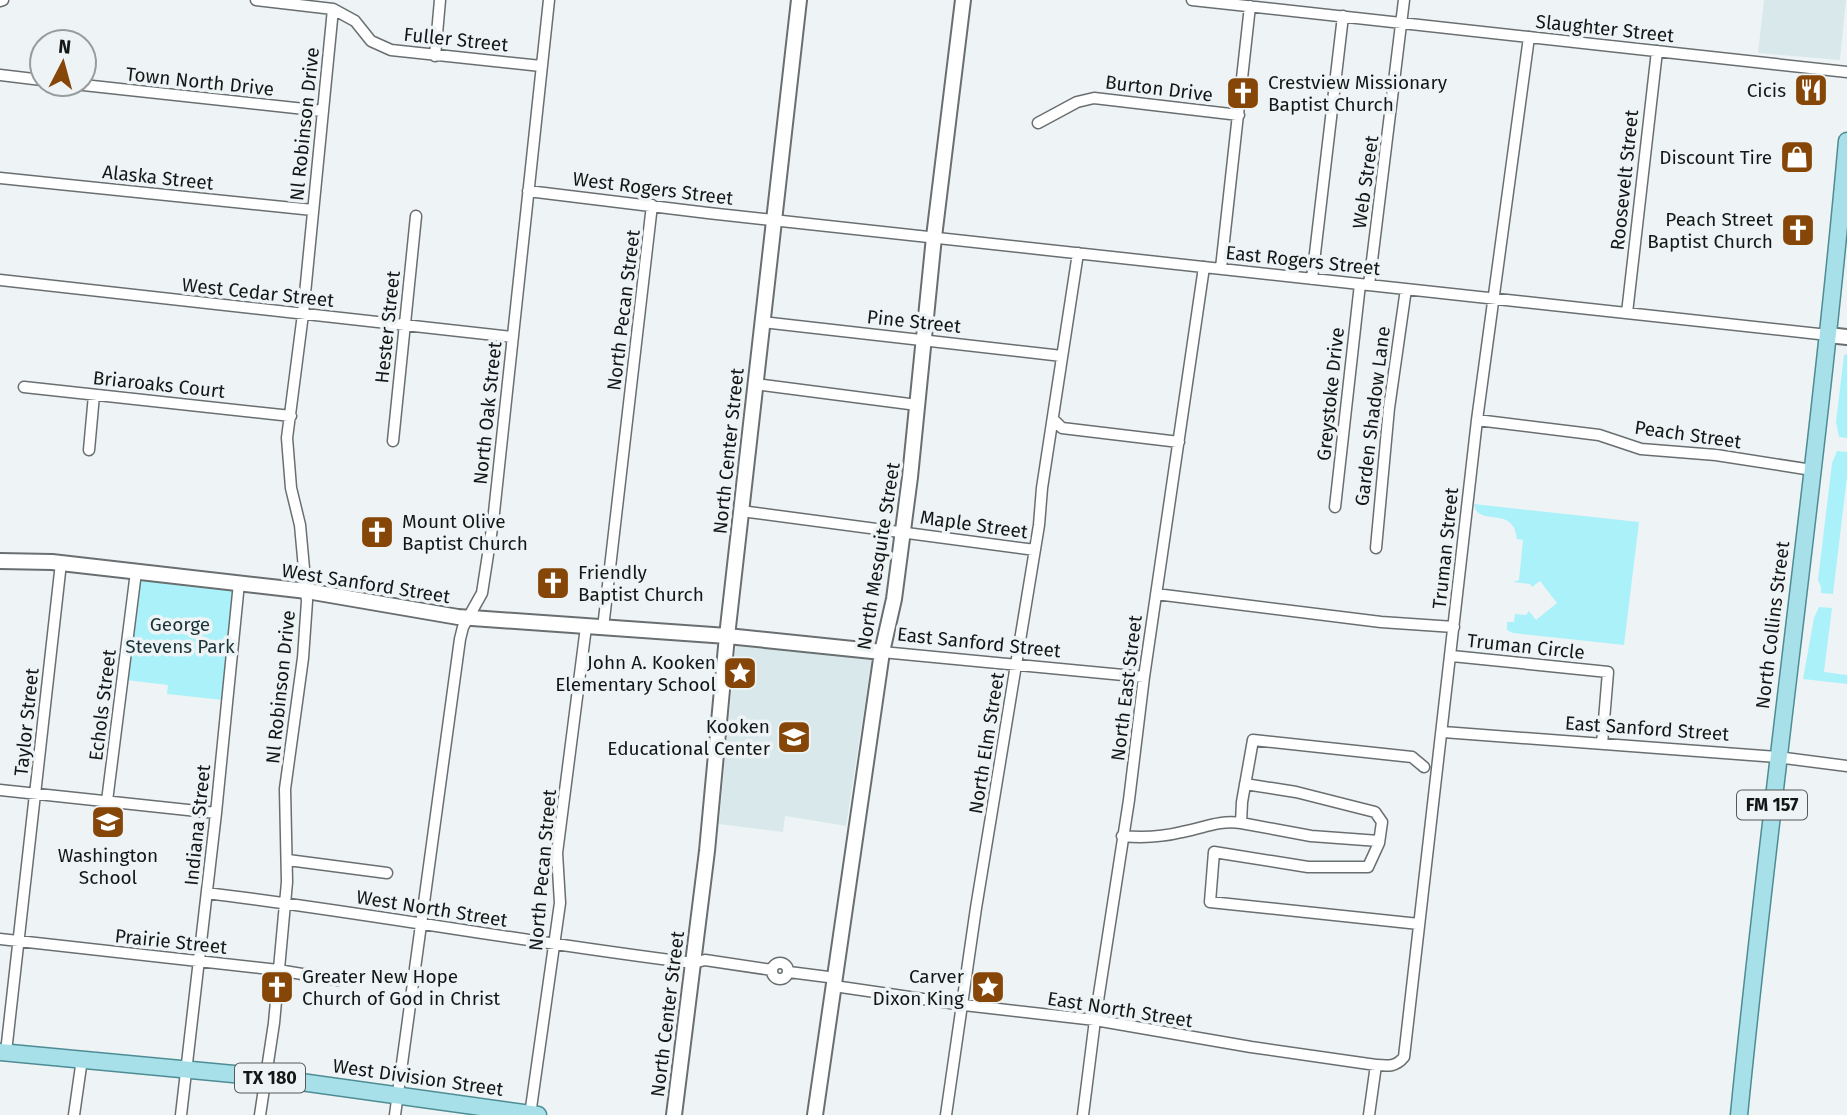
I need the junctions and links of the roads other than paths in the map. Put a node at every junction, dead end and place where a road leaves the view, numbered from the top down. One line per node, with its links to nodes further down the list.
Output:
1 (256, 0): 9 (street, Fuller Street)
2 (440, 0): 14 (street)
3 (549, 0): 15 (street, North Oak Street)
4 (799, 0): 29 (main road, North Center Street)
5 (963, 0): 30 (main road, North Mesquite Street)
6 (1192, 0): 8 (street, Slaughter Street)
7 (1404, 0): 11 (street, Web Street)
8 (1251, 6): 10 (street, Slaughter Street); 21 (street)
9 (333, 9): 14 (street, Fuller Street); 20 (street, Nl Robinson Drive)
10 (1343, 16): 11 (street, Slaughter Street); 35 (street)
11 (1402, 23): 12 (street, Slaughter Street); 36 (street, Web Street)
12 (1528, 37): 13 (street, Slaughter Street); 38 (street, Truman Street)
13 (1657, 51): 16 (street, Slaughter Street); 39 (street, Roosevelt Street)
14 (435, 56): 15 (street, Fuller Street)
15 (541, 66): 25 (street, North Oak Street)
16 (1847, 72)
17 (0, 75): 18 (street)
18 (28, 78)
19 (98, 87): 20 (street, Town North Drive)
20 (323, 111): 27 (street, Nl Robinson Drive)
21 (1239, 115): 22 (street, Burton Drive); 33 (street)
22 (1038, 123)
23 (1847, 141): 43 (main road, North Collins Street / FM 157)
24 (0, 178): 27 (street, Alaska Street)
25 (528, 191): 26 (street, West Rogers Street); 44 (street, North Oak Street)
26 (652, 205): 29 (street, West Rogers Street); 73 (street, North Pecan Street)
27 (313, 210): 40 (street, Nl Robinson Drive)
28 (416, 216): 42 (street, Hester Street)
29 (774, 219): 30 (street, East Rogers Street); 41 (main road, North Center Street)
30 (934, 237): 31 (street, East Rogers Street); 46 (main road, North Mesquite Street)
31 (1078, 253): 32 (street, East Rogers Street); 47 (street, North Elm Street)
32 (1204, 267): 33 (street, East Rogers Street); 56 (street, North East Street)
33 (1221, 268): 35 (street, East Rogers Street)
34 (0, 279): 40 (street, West Cedar Street)
35 (1312, 279): 36 (street, East Rogers Street)
36 (1364, 284): 37 (street, East Rogers Street); 59 (street, Greystoke Drive)
37 (1406, 289): 38 (street, East Rogers Street); 62 (street, Garden Shadow Lane)
38 (1495, 299): 39 (street, East Rogers Street); 54 (street, Truman Street)
39 (1627, 313): 43 (street, East Rogers Street)
40 (303, 314): 42 (street, West Cedar Street); 52 (street, Nl Robinson Drive)
41 (762, 322): 46 (street, Pine Street); 48 (main road, North Center Street)
42 (405, 326): 44 (street, West Cedar Street); 55 (street, Hester Street)
43 (1828, 335): 45 (main road); 58 (main road, North Collins Street / FM 157)
44 (512, 337): 70 (street, North Oak Street)
45 (1847, 337)
46 (924, 340): 47 (street, Pine Street); 51 (main road, North Mesquite Street)
47 (1062, 356): 53 (street, North Elm Street)
48 (755, 384): 51 (street); 60 (main road, North Center Street)
49 (24, 387): 50 (street, Briaroaks Court)
50 (94, 395): 52 (street, Briaroaks Court); 57 (street)
51 (917, 405): 61 (main road, North Mesquite Street)
52 (291, 416): 68 (street, Nl Robinson Drive)
53 (1053, 419): 56 (street); 63 (street, North Elm Street)
54 (1477, 420): 58 (street, Peach Street); 71 (street, Truman Street)
55 (393, 441)
56 (1179, 442): 69 (street, North East Street)
57 (89, 450)
58 (1812, 470): 81 (main road, North Collins Street / FM 157)
59 (1335, 508)
60 (741, 511): 61 (street, Maple Street); 74 (main road, North Center Street)
61 (901, 531): 63 (street, Maple Street); 75 (main road, North Mesquite Street)
62 (1376, 548)
63 (1035, 550): 77 (street, North Elm Street)
64 (0, 561): 65 (main road, West Sanford Street)
65 (61, 563): 66 (main road, West Sanford Street); 86 (street, Taylor Street)
66 (136, 572): 67 (main road, West Sanford Street); 87 (street, Echols Street)
67 (239, 583): 68 (main road, West Sanford Street); 88 (street, Indiana Street)
68 (307, 591): 70 (main road, West Sanford Street); 92 (street, Nl Robinson Drive)
69 (1156, 594): 71 (street); 78 (street, North East Street)
70 (470, 617): 72 (main road, West Sanford Street); 97 (street, North Oak Street)
71 (1454, 626): 76 (street, Truman Street)
72 (586, 627): 73 (main road, West Sanford Street); 100 (street, North Pecan Street)
73 (603, 628): 74 (main road, West Sanford Street)
74 (727, 636): 75 (main road, East Sanford Street); 102 (main road, North Center Street)
75 (882, 652): 77 (street, East Sanford Street); 105 (main road, North Mesquite Street)
76 (1452, 656): 79 (street, Truman Street); 80 (street, Truman Circle)
77 (1017, 667): 78 (street, East Sanford Street); 106 (street, North Elm Street)
78 (1144, 677): 90 (street, North East Street)
79 (1443, 732): 80 (street, East Sanford Street); 96 (street, Truman Street)
80 (1602, 744): 81 (street, East Sanford Street)
81 (1777, 757): 82 (street, East Sanford Street); 125 (main road, North Collins Street / FM 157)
82 (1847, 766)
83 (1424, 767): 84 (street)
84 (1245, 784): 89 (street); 91 (street)
85 (0, 790): 86 (street)
86 (36, 793): 87 (street); 99 (street, Taylor Street)
87 (107, 801): 88 (street)
88 (216, 813): 94 (street, Indiana Street)
89 (1241, 822): 90 (street); 91 (street)
90 (1122, 836): 107 (street, North East Street)
91 (1379, 841): 96 (street)
92 (288, 860): 93 (street); 95 (street, Nl Robinson Drive)
93 (387, 873)
94 (207, 893): 95 (street, West North Street); 101 (street, Indiana Street)
95 (285, 903): 97 (street, West North Street); 103 (street, Nl Robinson Drive)
96 (1419, 924): 110 (street, Truman Street)
97 (420, 925): 100 (street, West North Street); 114 (street, North Oak Street)
98 (0, 939): 99 (street, Prairie Street)
99 (19, 942): 101 (street, Prairie Street); 108 (street, Taylor Street)
100 (554, 944): 102 (street, West North Street); 119 (street, North Pecan Street)
101 (198, 962): 103 (street, Prairie Street); 112 (street, Indiana Street)
102 (693, 963): 105 (street, East North Street); 120 (main road, North Center Street)
103 (278, 970): 104 (street, Prairie Street); 113 (street, Nl Robinson Drive)
104 (338, 980)
105 (835, 982): 106 (street, East North Street); 121 (main road, North Mesquite Street)
106 (964, 1005): 107 (street, East North Street); 122 (street, North Elm Street)
107 (1095, 1020): 111 (street, East North Street); 123 (street, North East Street)
108 (3, 1052): 109 (main road, West Division Street / TX 180)
109 (82, 1059): 112 (main road, West Division Street / TX 180); 115 (street)
110 (1399, 1062): 111 (street, East North Street)
111 (1376, 1065): 124 (street)
112 (186, 1069): 113 (main road, West Division Street / TX 180); 116 (street, Indiana Street)
113 (265, 1077): 114 (main road, West Division Street / TX 180); 117 (street, Nl Robinson Drive)
114 (398, 1095): 118 (street, North Oak Street); 119 (main road, West Division Street / TX 180)
115 (74, 1115)
116 (181, 1115)
117 (260, 1115)
118 (395, 1115)
119 (533, 1115)
120 (674, 1115)
121 (815, 1115)
122 (946, 1115)
123 (1083, 1115)
124 (1369, 1115)
125 (1739, 1115)

